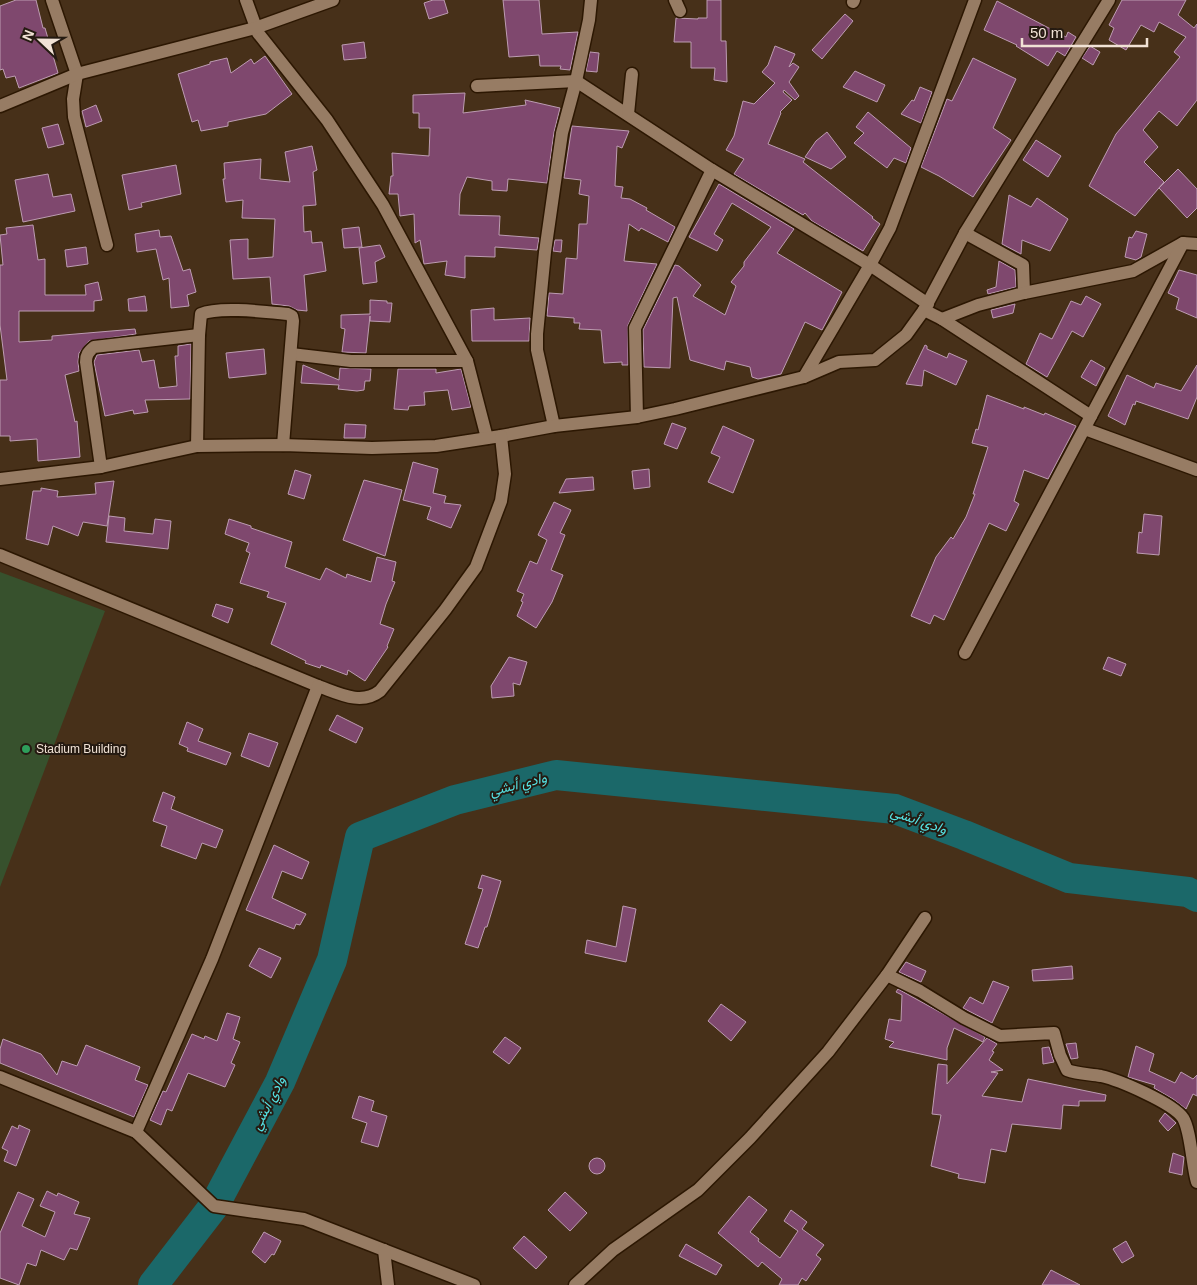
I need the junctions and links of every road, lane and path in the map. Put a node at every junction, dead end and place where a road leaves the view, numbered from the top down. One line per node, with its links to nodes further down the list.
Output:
1 (52, 0): 8 (street)
2 (246, 0): 7 (street)
3 (333, 0): 7 (street)
4 (591, 0): 10 (street)
5 (975, 0): 19 (street)
6 (1109, 0): 15 (street)
7 (255, 28): 8 (street); 25 (street)
8 (77, 74): 12 (street); 18 (street)
9 (632, 74): 13 (street)
10 (576, 81): 11 (street); 13 (street); 29 (street)
11 (478, 86)
12 (0, 106)
13 (628, 114): 14 (street)
14 (712, 170): 19 (street); 28 (street)
15 (964, 232): 20 (street); 21 (street)
16 (1183, 243): 17 (street); 20 (street); 27 (street)
17 (1197, 244)
18 (107, 245)
19 (870, 265): 21 (street); 26 (street)
20 (1024, 293): 22 (street)
21 (926, 307): 22 (street); 26 (street)
22 (942, 319): 27 (street)
23 (199, 335): 24 (street); 34 (street); 35 (street)
24 (291, 354): 25 (street); 33 (street)
25 (467, 361): 32 (street)
26 (804, 377): 28 (street)
27 (1091, 416): 30 (street)
28 (637, 417): 29 (street)
29 (554, 426): 31 (street)
30 (1085, 429): 36 (street); 39 (street)
31 (501, 436): 32 (street); 40 (street)
32 (487, 438): 33 (street)
33 (283, 445): 34 (street)
34 (197, 446): 35 (street)
35 (101, 467): 37 (street)
36 (1197, 470)
37 (0, 479)
38 (0, 555): 40 (street)
39 (966, 653)
40 (318, 686): 44 (street)
41 (925, 918): 42 (street)
42 (887, 975): 45 (street); 49 (street)
43 (0, 1078): 44 (street)
44 (136, 1132): 46 (street)
45 (1197, 1182)
46 (384, 1250): 47 (street); 48 (street)
47 (388, 1285)
48 (474, 1285)
49 (575, 1285)

